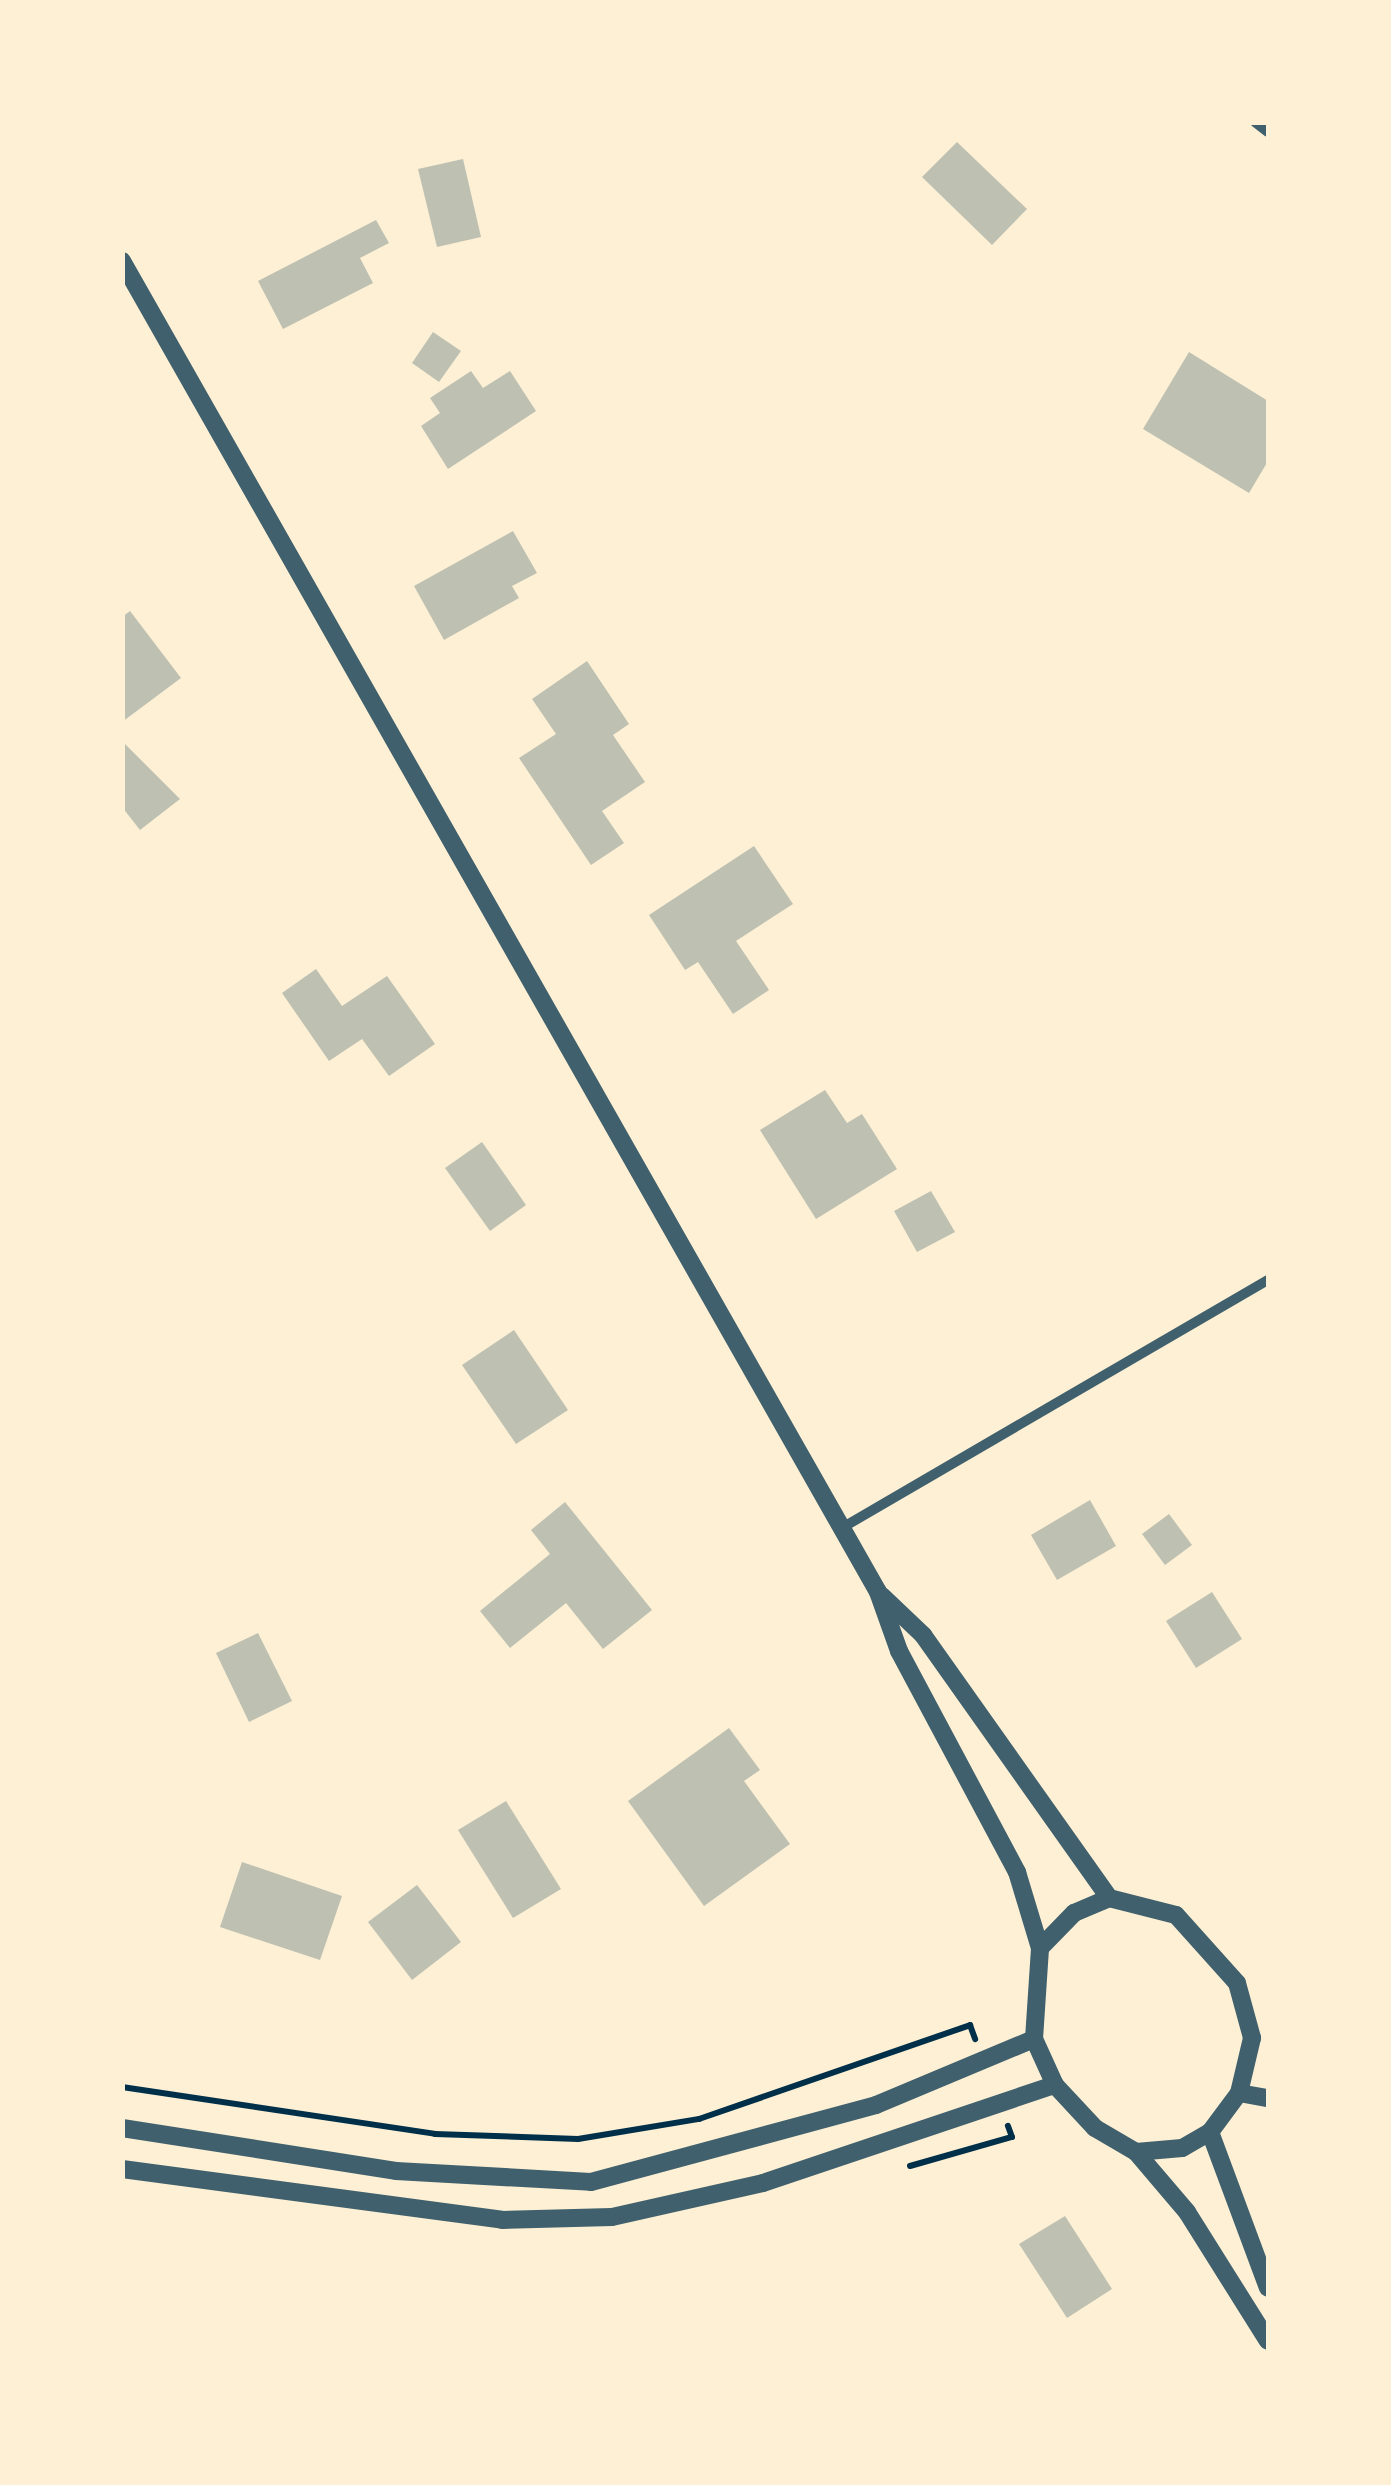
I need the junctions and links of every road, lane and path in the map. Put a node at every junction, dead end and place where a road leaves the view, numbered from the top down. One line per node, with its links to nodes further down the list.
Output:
1 (1255, 122): 2 (street)
2 (1268, 132)
3 (122, 261): 5 (street)
4 (1268, 1280): 5 (street)
5 (839, 1530): 6 (street)
6 (878, 1592): 7 (street); 8 (street)
7 (1109, 1898): 8 (street); 10 (street)
8 (1040, 1948): 9 (street)
9 (1034, 2040): 11 (street); 12 (street)
10 (1260, 2041): 14 (street)
11 (985, 2066): 13 (path); 17 (street)
12 (1055, 2085): 16 (street); 20 (street)
13 (122, 2086)
14 (1239, 2093): 15 (street); 18 (street)
15 (1268, 2098)
16 (1000, 2104): 19 (path); 21 (street)
17 (122, 2128)
18 (1210, 2132): 20 (street); 22 (street)
19 (1012, 2136)
20 (1136, 2152): 23 (street)
21 (122, 2168)
22 (1268, 2288)
23 (1268, 2340)

